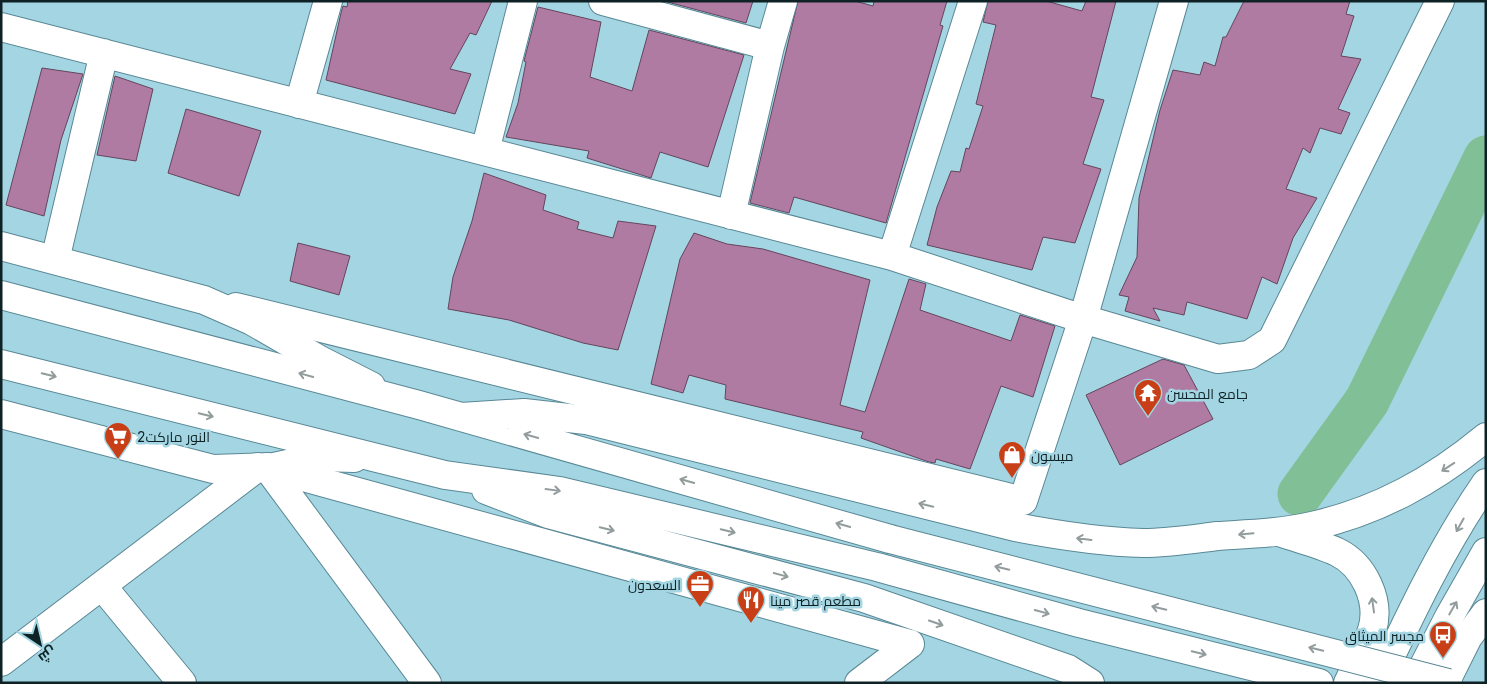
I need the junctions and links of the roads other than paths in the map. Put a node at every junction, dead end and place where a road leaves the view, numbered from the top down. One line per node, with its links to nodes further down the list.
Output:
1 (328, 1): 11 (main road)
2 (523, 1): 12 (main road)
3 (603, 1): 9 (main road)
4 (783, 1): 9 (main road)
5 (973, 1): 15 (main road)
6 (1174, 1): 19 (main road)
7 (1440, 1): 19 (main road)
8 (1, 27): 10 (main road)
9 (770, 46): 13 (main road)
10 (104, 53): 11 (main road); 16 (main road)
11 (299, 104): 12 (main road)
12 (485, 151): 13 (main road)
13 (731, 215): 15 (main road)
14 (1, 246): 16 (main road)
15 (892, 256): 19 (main road)
16 (55, 260): 18 (main road)
17 (1, 295): 21 (main road, one-way to 17)
18 (204, 300): 19 (main road); 21 (main road)
19 (1083, 319)
20 (1, 364): 25 (main road, one-way to 25)
21 (419, 405): 23 (main road)
22 (1, 414): 26 (main road)
23 (461, 417): 29 (main road, one-way to 23); 42 (main road, one-way to 23, bridge)
24 (1486, 437): 29 (main road, one-way to 29)
25 (405, 464): 26 (main road); 27 (main road)
26 (263, 467): 31 (main road); 35 (main road); 36 (main road)
27 (445, 475): 37 (main road, one-way to 37); 38 (main road, one-way to 38)
28 (1486, 484): 40 (main road, one-way to 40)
29 (1278, 532): 39 (main road, one-way to 29)
30 (1486, 552): 41 (main road, one-way to 30)
31 (102, 586): 33 (main road); 34 (main road)
32 (1486, 613): 42 (main road)
33 (1, 662)
34 (182, 683)
35 (427, 683)
36 (859, 683)
37 (1090, 683)
38 (1319, 683)
39 (1348, 683)
40 (1378, 683)
41 (1415, 683)
42 (1446, 683)

